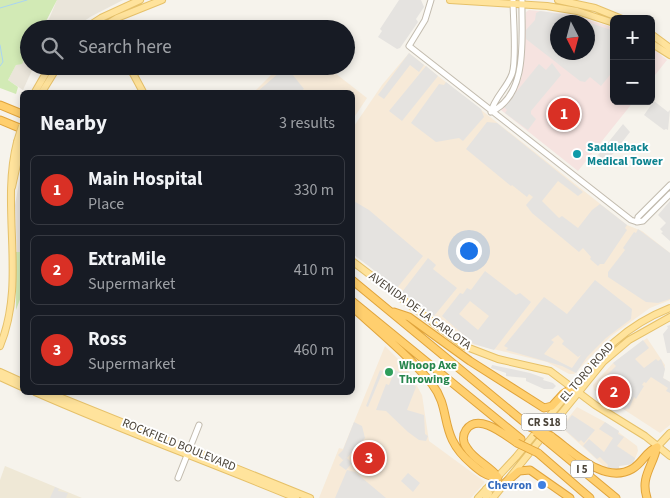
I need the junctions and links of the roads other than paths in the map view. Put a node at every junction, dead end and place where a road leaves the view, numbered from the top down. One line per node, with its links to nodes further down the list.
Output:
1 (140, 0): 9 (main road)
2 (162, 0): 11 (main road)
3 (432, 0): 24 (street)
4 (450, 0): 6 (main road)
5 (558, 0): 8 (main road)
6 (513, 2): 7 (main road); 24 (street)
7 (522, 2): 12 (main road); 24 (street)
8 (612, 15)
9 (101, 18): 10 (main road)
10 (98, 20)
11 (121, 20)
12 (610, 22)
13 (655, 37): 15 (main road)
14 (655, 46): 16 (main road)
15 (670, 48)
16 (670, 55)
17 (45, 75): 20 (main road)
18 (52, 75): 21 (main road)
19 (133, 75): 22 (main road)
20 (37, 90)
21 (43, 90)
22 (142, 90)
23 (0, 105): 25 (highway)
24 (491, 112): 31 (street)
25 (20, 113)
26 (0, 120): 27 (highway)
27 (20, 126)
28 (20, 142): 39 (main road)
29 (670, 185): 31 (street)
30 (670, 194): 31 (street)
31 (637, 222)
32 (355, 264): 44 (main road, AVENIDA DE LA CARLOTA)
33 (355, 282): 37 (highway)
34 (355, 304): 51 (highway)
35 (670, 308): 44 (main road, EL TORO ROAD / CR S18)
36 (355, 310): 55 (highway)
37 (390, 310): 44 (highway); 50 (highway, bridge)
38 (670, 317): 45 (main road, EL TORO ROAD / CR S18)
39 (0, 346)
40 (0, 372): 42 (main road)
41 (0, 377): 43 (main road)
42 (20, 381)
43 (20, 386)
44 (572, 388): 45 (main road, AVENIDA DE LA CARLOTA); 55 (main road, EL TORO ROAD / CR S18)
45 (578, 393): 52 (main road, AVENIDA DE LA CARLOTA); 57 (main road, EL TORO ROAD / CR S18)
46 (42, 395): 53 (main road, ROCKFIELD BOULEVARD)
47 (54, 395): 53 (main road, ROCKFIELD BOULEVARD)
48 (199, 425): 53 (street)
49 (670, 433): 52 (main road)
50 (549, 438): 52 (highway); 66 (highway, I 5)
51 (519, 441): 55 (highway); 65 (highway, I 5, bridge)
52 (658, 447): 54 (main road, AVENIDA DE LA CARLOTA); 67 (highway)
53 (188, 451): 56 (street); 59 (main road, ROCKFIELD BOULEVARD)
54 (670, 456)
55 (498, 477): 58 (main road, EL TORO ROAD / CR S18)
56 (178, 478)
57 (505, 483): 63 (main road, EL TORO ROAD / CR S18); 64 (highway)
58 (486, 489): 61 (main road, EL TORO ROAD / CR S18); 62 (main road)
59 (297, 495): 60 (main road, ROCKFIELD BOULEVARD)
60 (310, 498)
61 (478, 498)
62 (486, 498)
63 (493, 498)
64 (570, 498)
65 (590, 498)
66 (616, 498)
67 (646, 498)

